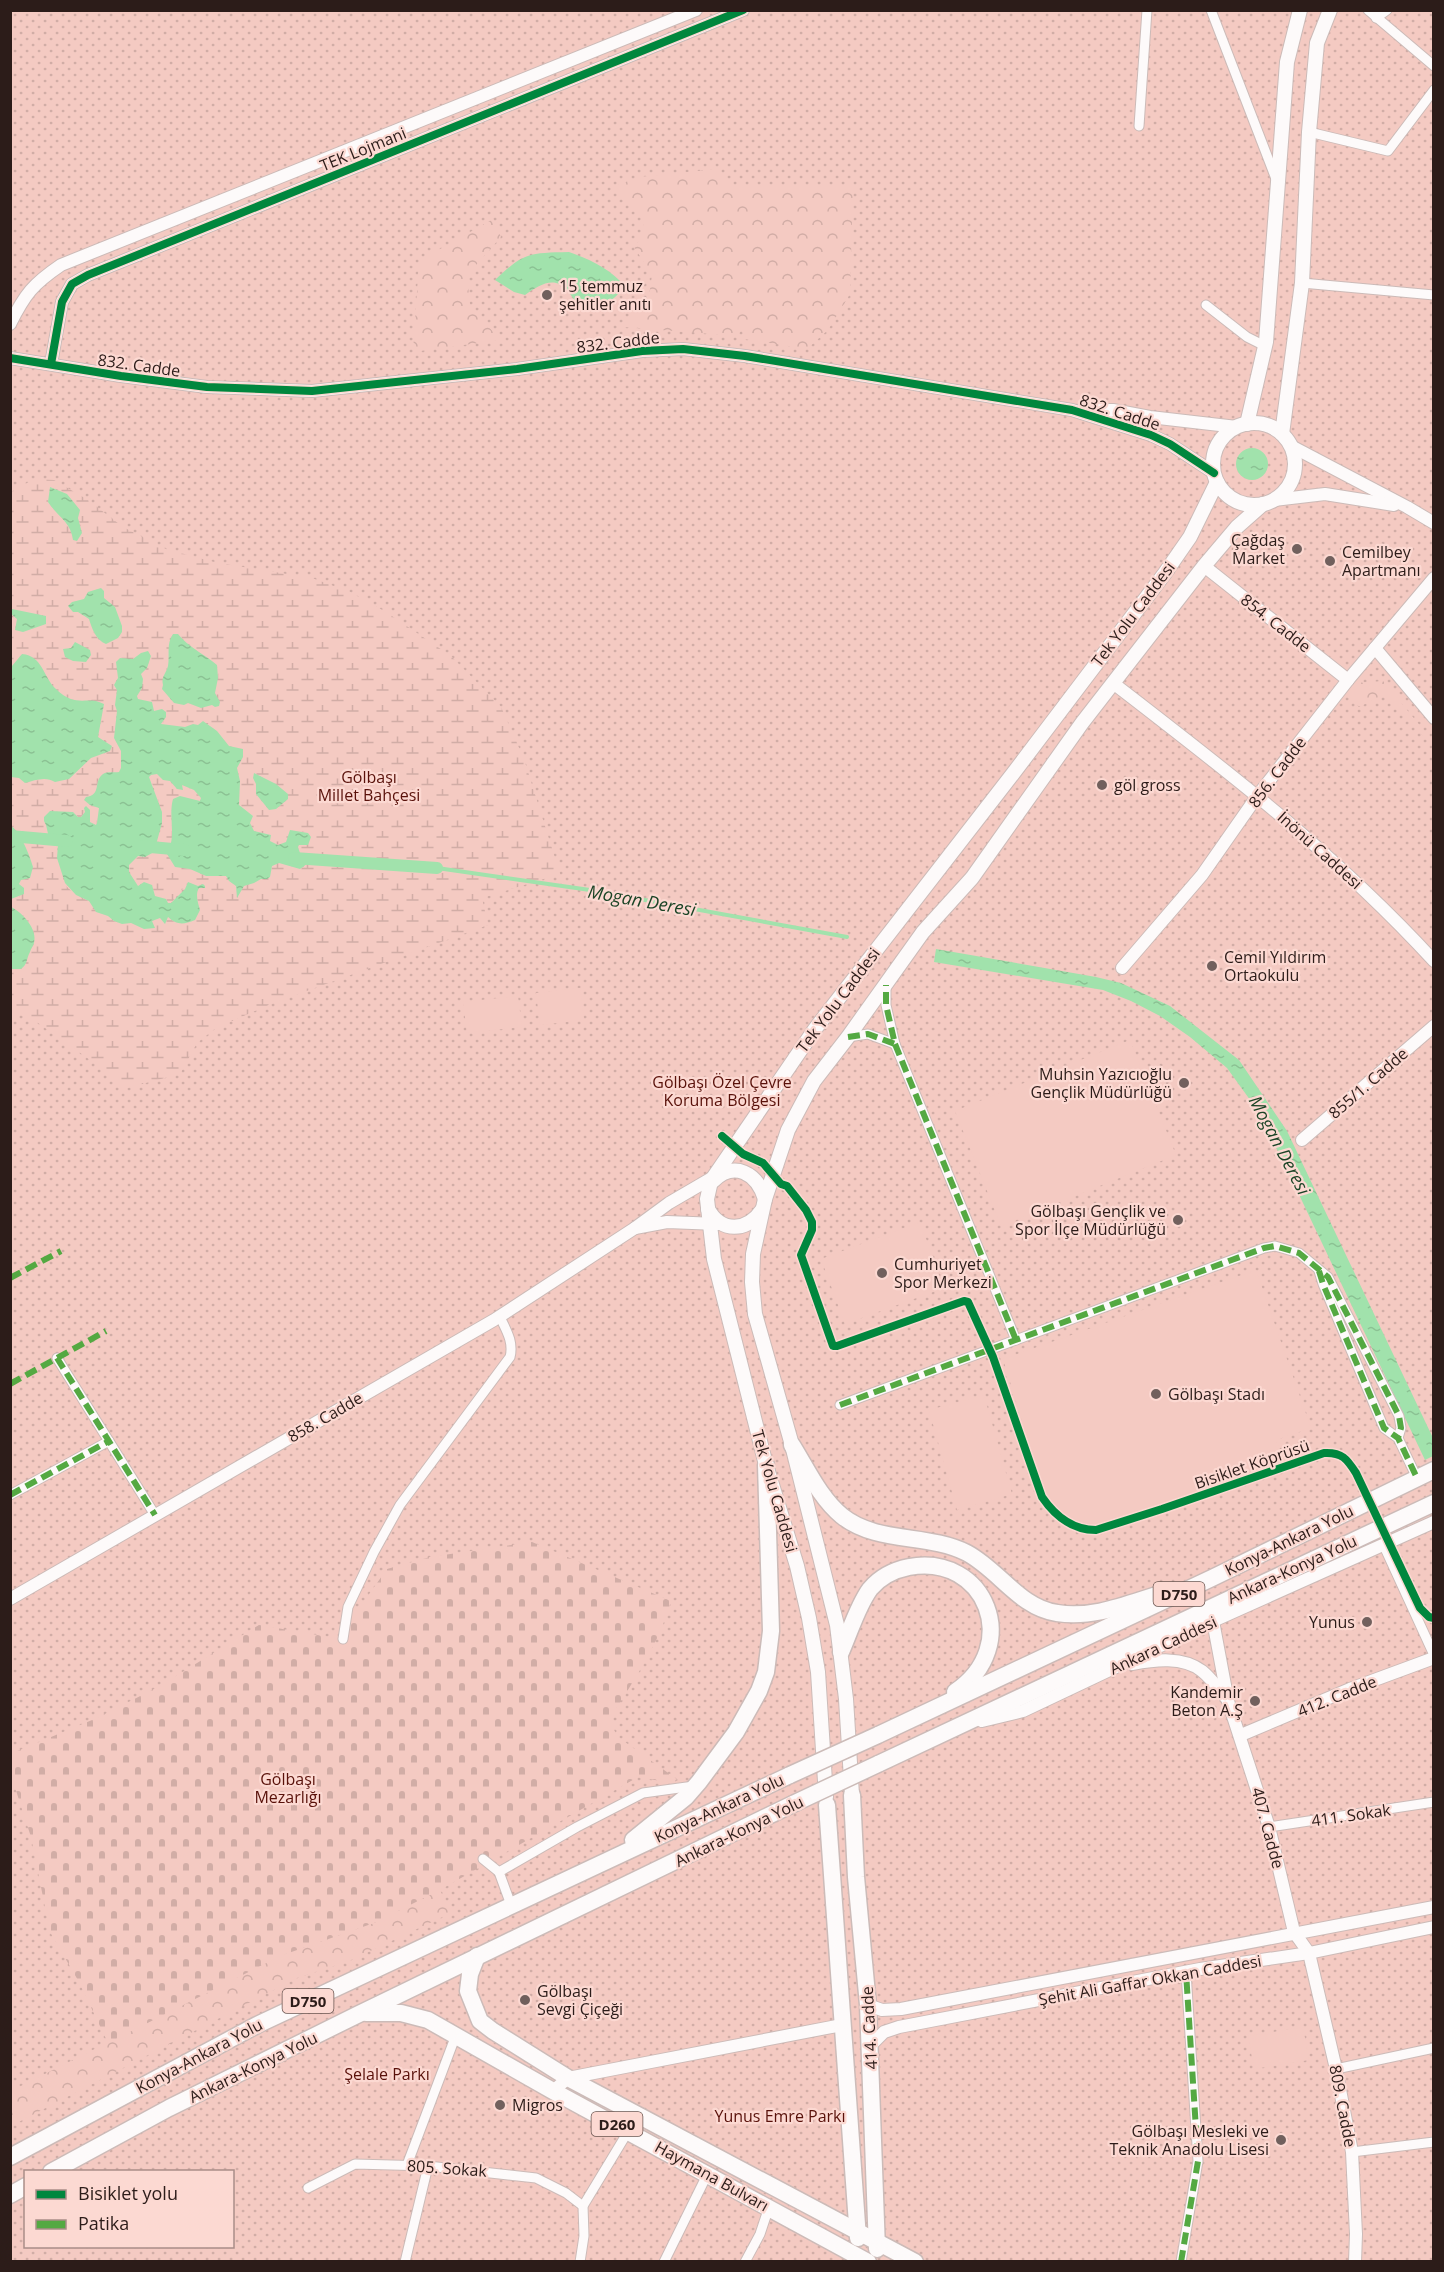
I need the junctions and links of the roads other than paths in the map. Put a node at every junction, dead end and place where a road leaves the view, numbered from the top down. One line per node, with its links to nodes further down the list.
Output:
1 (696, 10): 18 (street, TEK Lojmani)
2 (743, 10): 21 (street, TEK Lojmani)
3 (1147, 10): 12 (street)
4 (1211, 10): 14 (street)
5 (1300, 10): 14 (main road)
6 (1330, 10): 13 (main road)
7 (1368, 10): 9 (street)
8 (1387, 10): 9 (street)
9 (1376, 18): 10 (street)
10 (1434, 66)
11 (1434, 90): 13 (street)
12 (1139, 126)
13 (1309, 132): 15 (main road)
14 (1277, 181): 19 (main road)
15 (1302, 283): 16 (street); 24 (main road)
16 (1434, 295)
17 (1206, 305): 19 (street)
18 (10, 324)
19 (1265, 346): 23 (main road)
20 (10, 358): 21 (street, 832. Cadde)
21 (51, 364): 22 (street, 832. Cadde)
22 (1072, 410): 23 (street, 832. Cadde); 26 (street, 832. Cadde)
23 (1242, 425): 24 (main road); 26 (main road)
24 (1281, 434): 25 (main road)
25 (1291, 446): 27 (main road); 28 (street)
26 (1216, 477): 27 (main road); 44 (main road, Tek Yolu Caddesi)
27 (1268, 502): 28 (street); 30 (main road, Tek Yolu Caddesi)
28 (1407, 507): 29 (street)
29 (1434, 523)
30 (1204, 566): 33 (street, 854. Cadde); 34 (main road, Tek Yolu Caddesi)
31 (1434, 578): 32 (street, 856. Cadde)
32 (1375, 648): 33 (street, 856. Cadde); 35 (street)
33 (1348, 680): 36 (street, 856. Cadde)
34 (1113, 683): 36 (street, İnönü Caddesi); 39 (main road, Tek Yolu Caddesi)
35 (1434, 718)
36 (1258, 795): 37 (street, İnönü Caddesi); 38 (street, 856. Cadde)
37 (1434, 961)
38 (1122, 968)
39 (885, 984): 41 (main road, Tek Yolu Caddesi); 42 (street)
40 (1434, 1026): 43 (street, 855/1. Cadde)
41 (848, 1037): 42 (street); 45 (main road, Tek Yolu Caddesi)
42 (895, 1044): 52 (street)
43 (1302, 1140)
44 (715, 1179): 45 (main road); 46 (main road, Tek Yolu Caddesi); 49 (street, 858. Cadde)
45 (763, 1204): 48 (main road); 57 (main road, Tek Yolu Caddesi)
46 (708, 1207): 47 (main road, Tek Yolu Caddesi); 48 (main road)
47 (709, 1223): 48 (street, 858. Cadde); 49 (street, 858. Cadde); 58 (main road, Tek Yolu Caddesi)
48 (730, 1227)
49 (635, 1228): 51 (street, 858. Cadde)
50 (1319, 1271): 52 (street); 55 (street); 55 (street)
51 (500, 1317): 63 (street, 858. Cadde); 69 (street)
52 (1016, 1340): 54 (street)
53 (57, 1358): 56 (street)
54 (840, 1405)
55 (1398, 1438): 60 (street)
56 (109, 1441): 61 (street); 63 (street)
57 (792, 1445): 66 (highway, D750); 70 (main road, Tek Yolu Caddesi)
58 (766, 1465): 77 (highway); 80 (main road, Tek Yolu Caddesi)
59 (1434, 1470): 60 (highway, Konya-Ankara Yolu / D750)
60 (1417, 1478): 66 (highway, Konya-Ankara Yolu / D750)
61 (10, 1495)
62 (1434, 1503): 75 (highway, Ankara-Konya Yolu / D750)
63 (155, 1515): 67 (street, 858. Cadde)
64 (1434, 1522): 65 (street, Ankara Caddesi)
65 (1384, 1546): 68 (street, Ankara Caddesi); 71 (street)
66 (1212, 1578): 74 (highway, Konya-Ankara Yolu / D750)
67 (10, 1599)
68 (1213, 1621): 72 (street, Ankara Caddesi); 73 (street)
69 (343, 1639)
70 (841, 1652): 74 (highway, D750); 78 (main road, Tek Yolu Caddesi)
71 (1434, 1657): 76 (street, 412. Cadde)
72 (1119, 1666): 73 (street); 75 (street, Ankara Caddesi)
73 (1228, 1701): 76 (street, 407. Cadde)
74 (922, 1714): 82 (highway, Konya-Ankara Yolu / D750, bridge)
75 (955, 1728): 90 (highway, Ankara-Konya Yolu / D750, bridge)
76 (1241, 1735): 81 (street, 407. Cadde)
77 (696, 1785): 82 (highway); 84 (street)
78 (852, 1795): 92 (highway, 414. Cadde)
79 (1434, 1802): 81 (street, 411. Sokak)
80 (827, 1805): 94 (highway, 414. Cadde)
81 (1269, 1827): 88 (street, 407. Cadde)
82 (612, 1857): 85 (highway, Konya-Ankara Yolu / D750)
83 (483, 1859): 84 (street)
84 (499, 1872): 85 (street)
85 (511, 1905): 104 (highway, Konya-Ankara Yolu / D750)
86 (1434, 1907): 88 (street, Şehit Ali Gaffar Okkan Caddesi)
87 (1434, 1927): 89 (street, Şehit Ali Gaffar Okkan Caddesi)
88 (1294, 1932): 89 (street, 407. Cadde); 92 (street, Şehit Ali Gaffar Okkan Caddesi)
89 (1309, 1953): 91 (street, Şehit Ali Gaffar Okkan Caddesi); 98 (street, 809. Cadde)
90 (477, 1956): 93 (highway, Ankara-Konya Yolu / D750); 99 (highway, Haymana Bulvarı / D260)
91 (1186, 1972): 96 (street, Şehit Ali Gaffar Okkan Caddesi); 123 (street)
92 (868, 2005): 96 (highway, 414. Cadde)
93 (359, 2014): 95 (highway, Haymana Bulvarı / D260); 107 (highway, Ankara-Konya Yolu / D750)
94 (842, 2025): 99 (street); 114 (highway, 414. Cadde)
95 (456, 2035): 100 (highway, Haymana Bulvarı / D260); 105 (street)
96 (871, 2045): 115 (highway, 414. Cadde)
97 (1434, 2048): 98 (street)
98 (1336, 2069): 103 (street, 809. Cadde)
99 (568, 2078): 100 (street); 114 (highway, Haymana Bulvarı / D260)
100 (553, 2091): 101 (highway, Haymana Bulvarı / D260)
101 (629, 2130): 108 (highway, Haymana Bulvarı / D260); 112 (street)
102 (1434, 2142): 103 (street)
103 (1352, 2152): 124 (street, 809. Cadde)
104 (10, 2157)
105 (408, 2165): 106 (street, 805. Sokak); 110 (street, 805. Sokak)
106 (428, 2166): 112 (street, 805. Sokak); 117 (street)
107 (55, 2170)
108 (708, 2173): 113 (highway, Haymana Bulvarı / D260); 119 (street)
109 (24, 2187): 111 (highway)
110 (308, 2188)
111 (10, 2195)
112 (583, 2206): 118 (street)
113 (769, 2207): 116 (highway, Haymana Bulvarı / D260); 120 (street)
114 (858, 2230): 115 (highway, Haymana Bulvarı / D260); 116 (highway, 414. Cadde)
115 (877, 2240): 121 (highway, 414. Cadde); 122 (highway, Haymana Bulvarı / D260)
116 (864, 2259)
117 (405, 2262)
118 (580, 2262)
119 (664, 2262)
120 (745, 2262)
121 (878, 2262)
122 (915, 2262)
123 (1181, 2262)
124 (1355, 2262)

